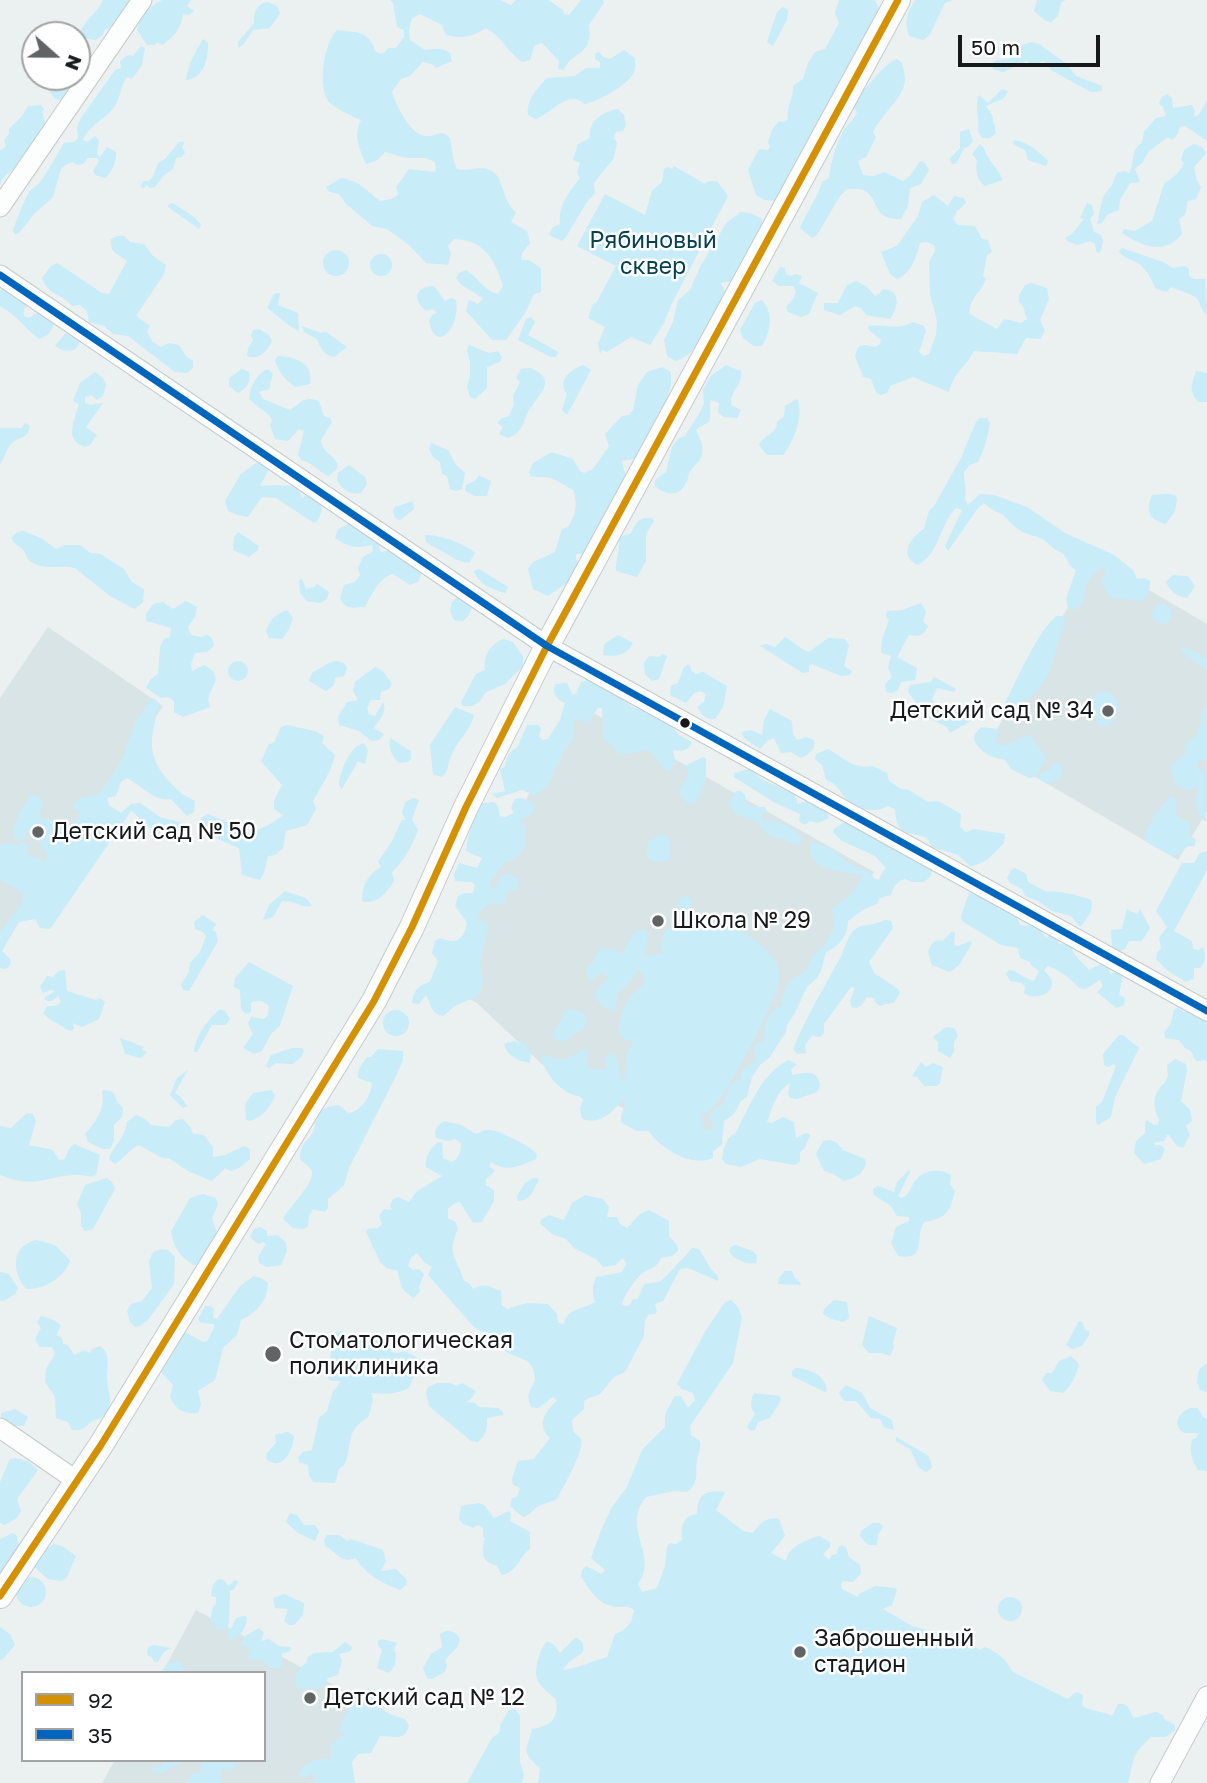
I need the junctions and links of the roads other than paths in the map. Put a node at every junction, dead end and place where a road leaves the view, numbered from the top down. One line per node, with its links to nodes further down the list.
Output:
1 (142, 0): 3 (street)
2 (898, 0): 5 (main road)
3 (0, 207)
4 (0, 275): 5 (street)
5 (547, 646): 6 (street); 8 (main road)
6 (1207, 1011)
7 (0, 1428): 8 (street)
8 (77, 1481): 9 (main road)
9 (0, 1596)
10 (1207, 1696): 11 (street)
11 (1160, 1783)

